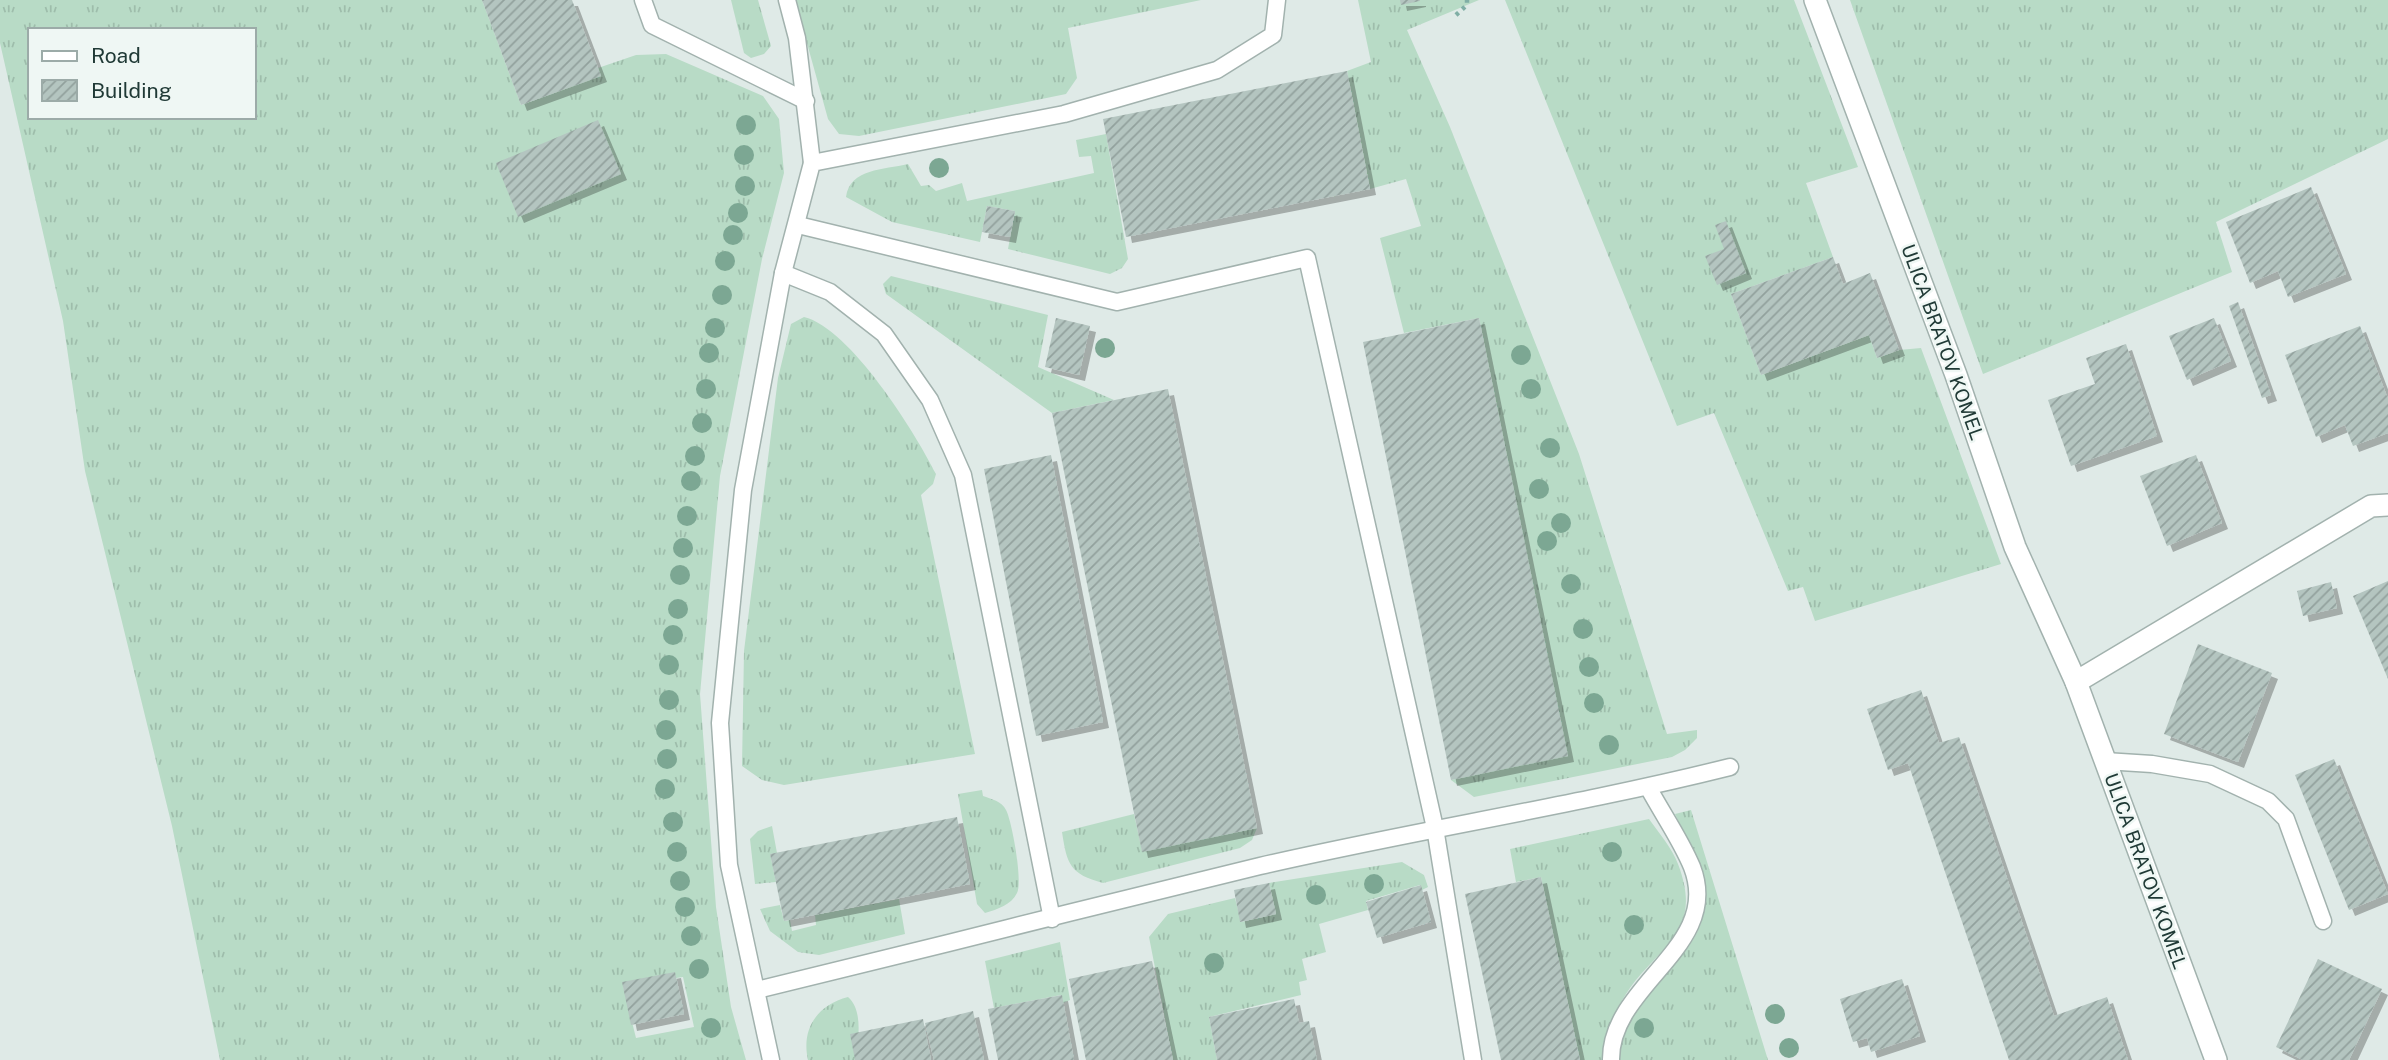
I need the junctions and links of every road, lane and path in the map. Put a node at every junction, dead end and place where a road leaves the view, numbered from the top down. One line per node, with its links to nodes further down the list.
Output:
1 (643, 0): 7 (lane)
2 (787, 0): 7 (lane)
3 (1277, 0): 8 (lane)
4 (1467, 0): 6 (path)
5 (1815, 0): 12 (street, ULICA BRATOV KOMEL)
6 (1456, 15)
7 (806, 101): 8 (lane)
8 (813, 163): 9 (lane)
9 (798, 225): 10 (lane); 16 (lane)
10 (783, 273): 17 (lane); 19 (lane)
11 (2388, 505): 12 (street)
12 (2076, 682): 13 (street, ULICA BRATOV KOMEL)
13 (2105, 761): 18 (lane); 23 (street, ULICA BRATOV KOMEL)
14 (1730, 767): 15 (lane)
15 (1648, 787): 16 (lane); 22 (lane)
16 (1436, 828): 17 (lane); 21 (lane)
17 (1052, 919): 19 (lane)
18 (2323, 921)
19 (757, 990): 20 (lane)
20 (771, 1060)
21 (1473, 1060)
22 (1611, 1060)
23 (2216, 1060)

